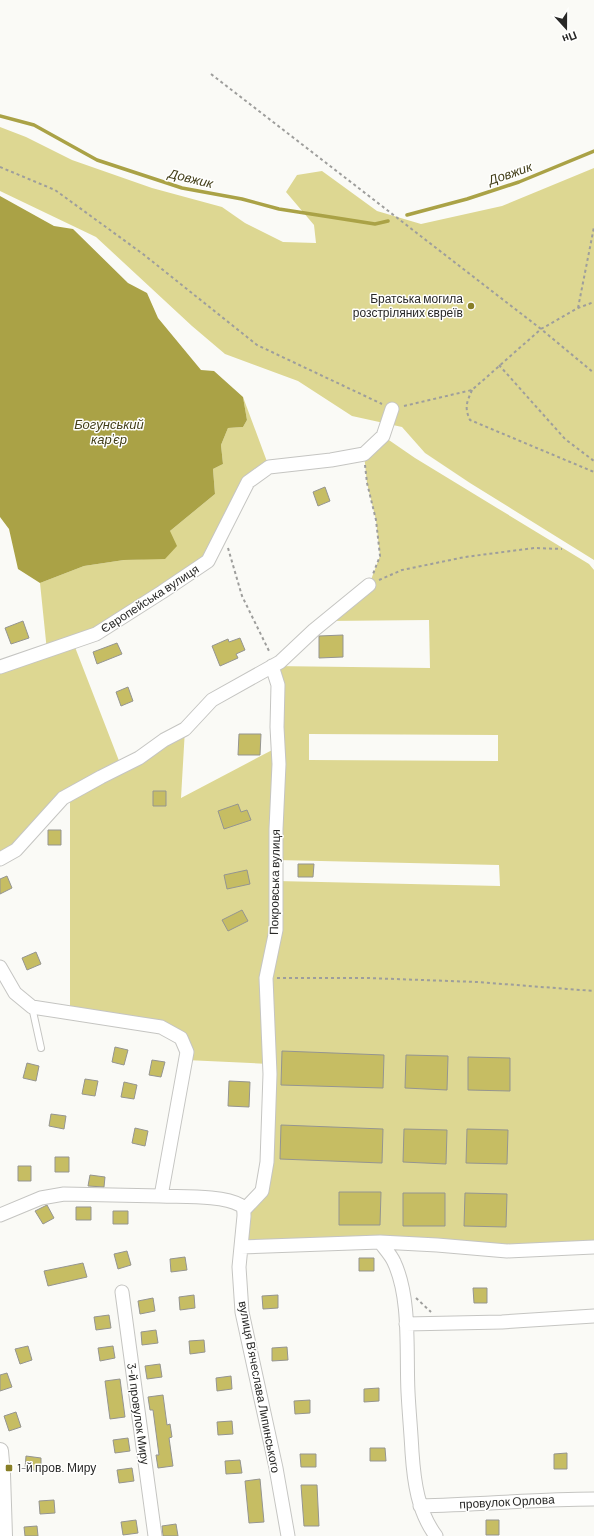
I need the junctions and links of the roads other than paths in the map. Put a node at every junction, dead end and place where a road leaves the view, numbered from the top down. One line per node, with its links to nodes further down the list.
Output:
1 (392, 409): 4 (street, Європейська вулиця)
2 (369, 585): 3 (street)
3 (272, 666): 5 (street); 10 (street, Покровська вулиця)
4 (0, 667)
5 (0, 859)
6 (0, 967): 7 (street)
7 (32, 1007): 8 (lane); 9 (street)
8 (40, 1048)
9 (161, 1196): 10 (street); 11 (street)
10 (244, 1210): 14 (street, вулиця Вʼячеслава Липинського)
11 (0, 1215)
12 (380, 1242): 13 (street); 14 (street); 17 (street)
13 (594, 1246)
14 (241, 1247): 23 (street, вулиця Вʼячеслава Липинського)
15 (122, 1292): 22 (street, 3-й провулок Миру)
16 (594, 1316): 17 (street)
17 (406, 1324): 20 (street)
18 (0, 1451): 21 (street)
19 (594, 1499): 20 (street, провулок Орлова)
20 (420, 1506): 24 (street)
21 (4, 1536)
22 (155, 1536)
23 (288, 1536)
24 (436, 1536)

